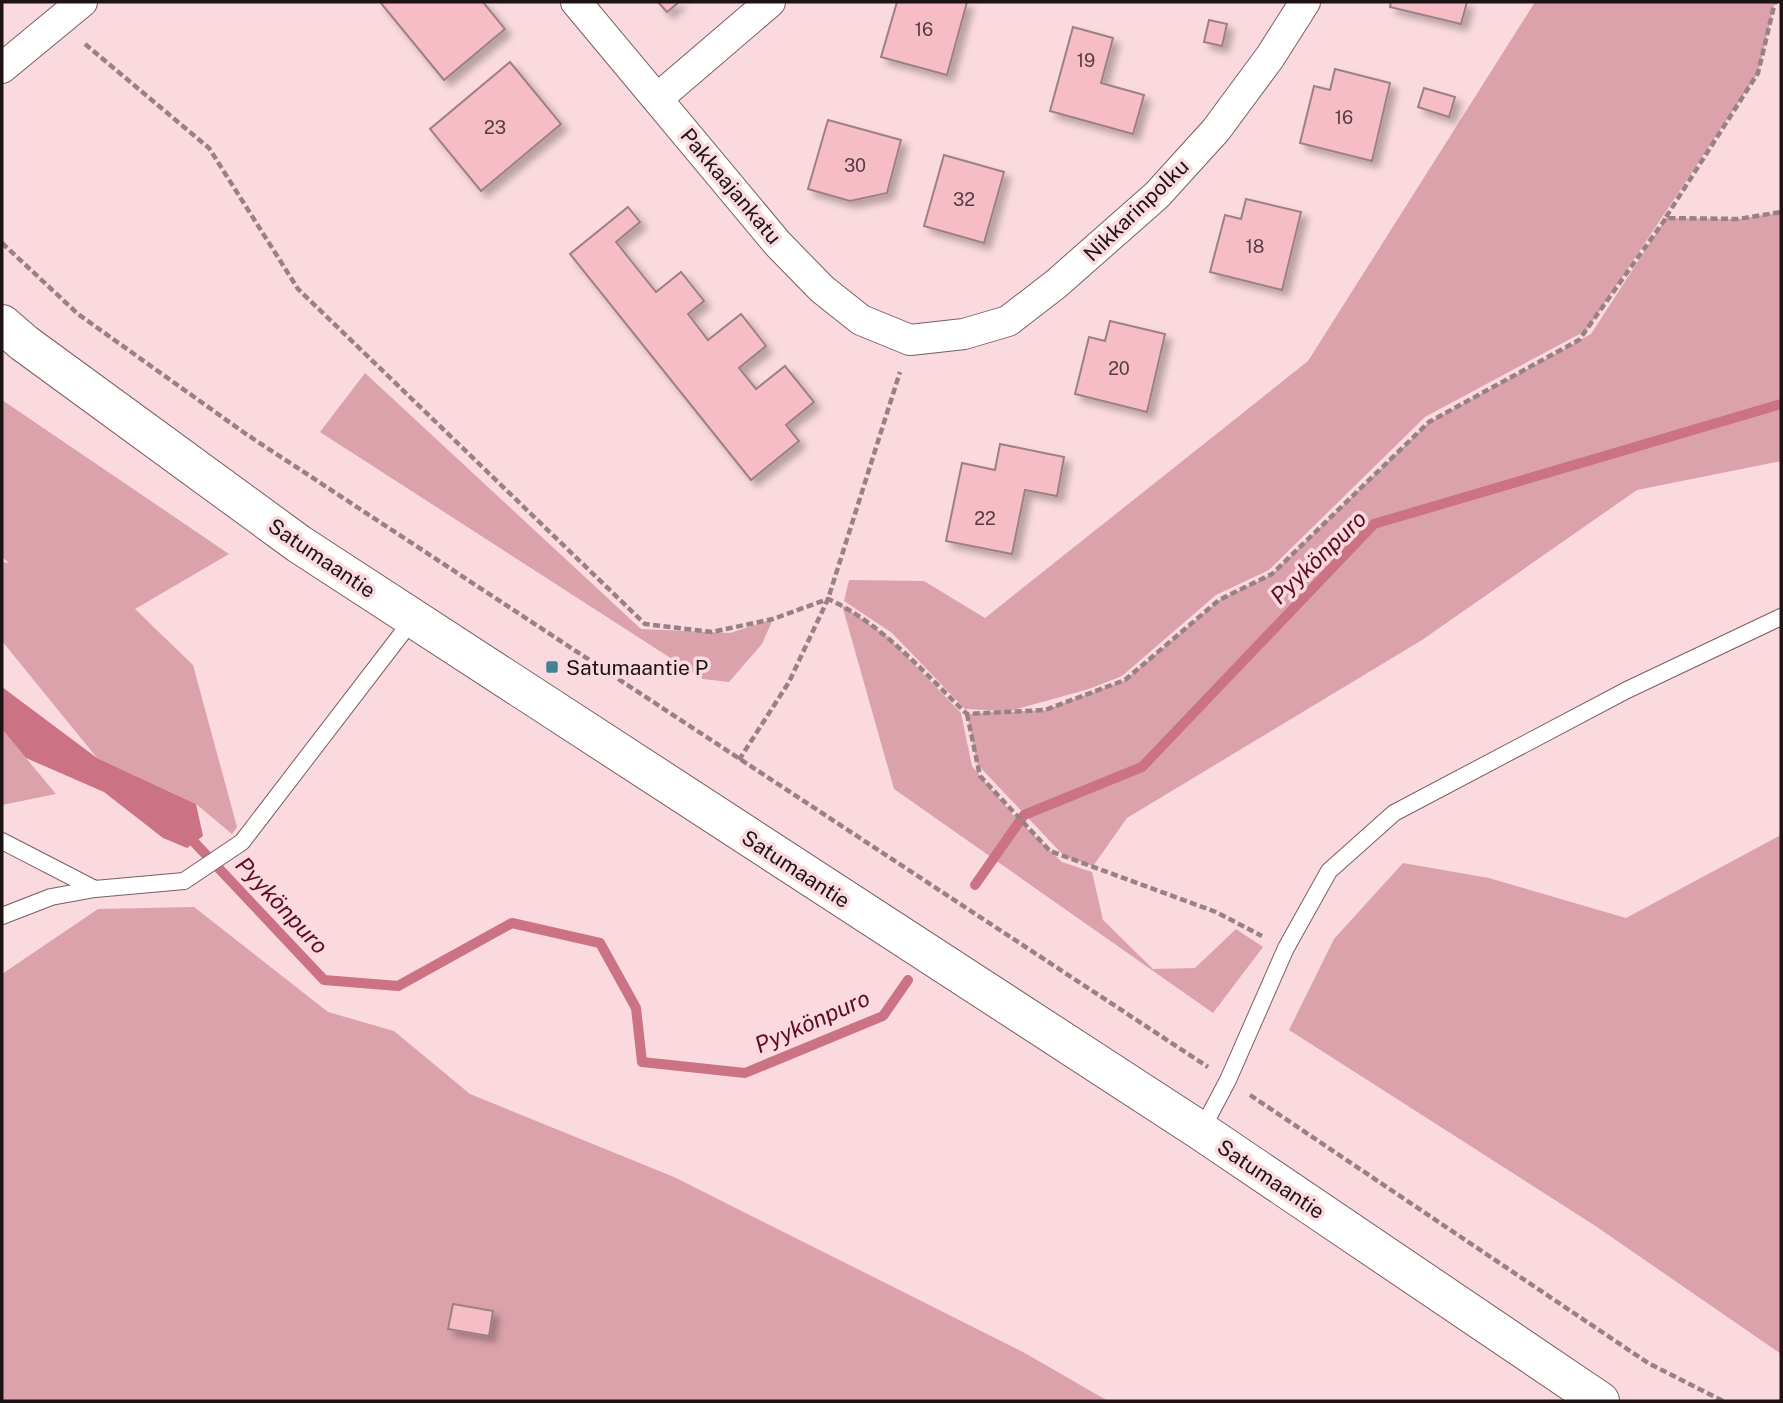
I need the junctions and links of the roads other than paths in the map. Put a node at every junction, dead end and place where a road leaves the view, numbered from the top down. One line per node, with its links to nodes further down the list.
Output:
1 (82, 2): 5 (street)
2 (576, 2): 6 (street, Pakkaajankatu)
3 (770, 2): 6 (street)
4 (1305, 2): 8 (street, Nikkarinpolku)
5 (2, 68)
6 (658, 98): 8 (street, Pakkaajankatu)
7 (2, 324): 10 (street, Satumaantie)
8 (910, 340)
9 (1781, 617): 14 (lane)
10 (413, 619): 12 (lane); 14 (street, Satumaantie)
11 (2, 841): 12 (lane)
12 (95, 889): 13 (lane)
13 (2, 916)
14 (1202, 1131): 15 (street, Satumaantie)
15 (1600, 1401)

